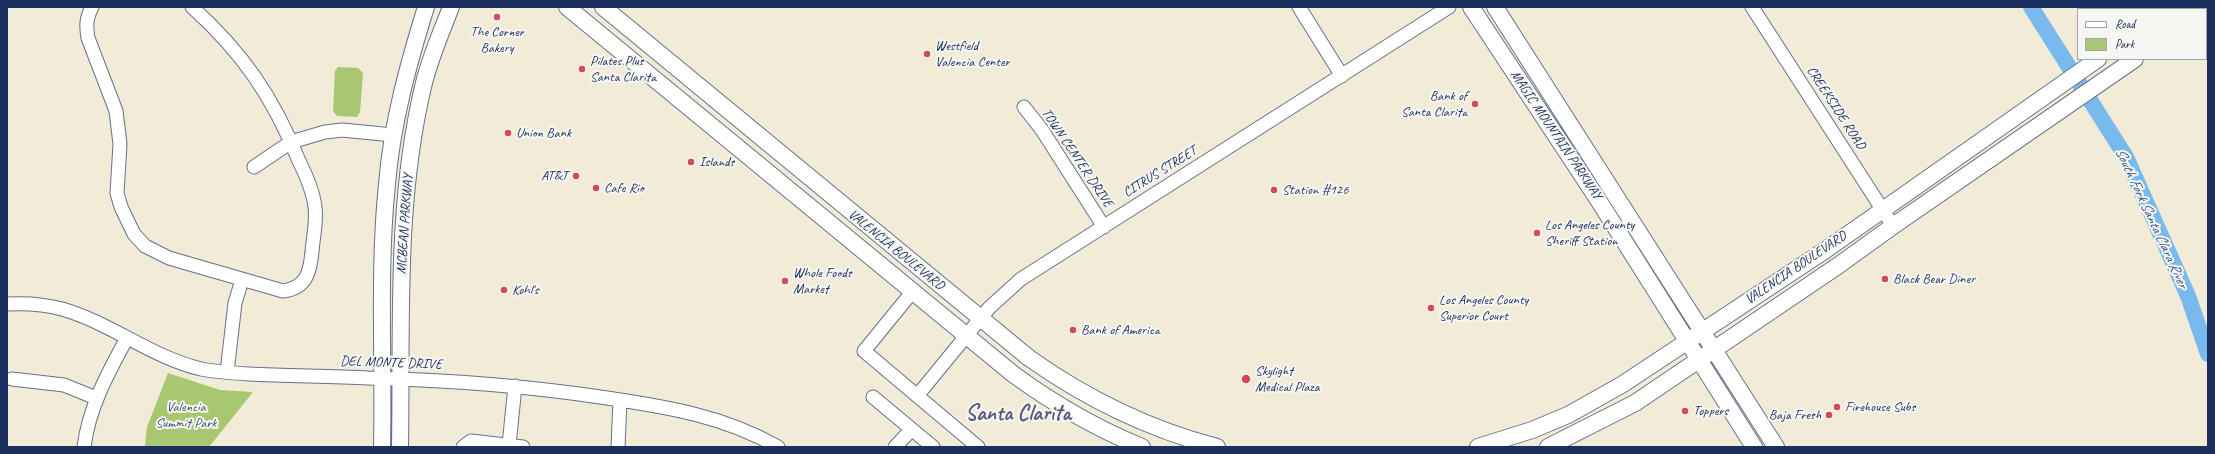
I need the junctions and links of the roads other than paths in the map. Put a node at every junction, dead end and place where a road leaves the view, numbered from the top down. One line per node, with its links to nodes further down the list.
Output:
1 (92, 7): 22 (street)
2 (192, 7): 17 (street)
3 (426, 7): 16 (main road, MCBEAN PARKWAY)
4 (450, 7): 35 (main road, MCBEAN PARKWAY)
5 (567, 7): 23 (main road, VALENCIA BOULEVARD)
6 (603, 7): 25 (main road, VALENCIA BOULEVARD)
7 (1299, 7): 14 (street)
8 (1449, 7): 14 (street, CITRUS STREET)
9 (1471, 7): 29 (main road, MAGIC MOUNTAIN PARKWAY)
10 (1495, 7): 26 (main road, MAGIC MOUNTAIN PARKWAY)
11 (1752, 7): 19 (street, CREEKSIDE ROAD)
12 (2097, 60): 19 (main road, VALENCIA BOULEVARD)
13 (2134, 60): 20 (main road, VALENCIA BOULEVARD)
14 (1342, 76): 21 (street, CITRUS STREET)
15 (1024, 107): 21 (street, TOWN CENTER DRIVE)
16 (393, 135): 17 (street); 33 (main road, MCBEAN PARKWAY)
17 (291, 142): 18 (street); 22 (street)
18 (254, 167)
19 (1882, 209): 20 (street, CREEKSIDE ROAD); 26 (main road, VALENCIA BOULEVARD)
20 (1893, 226): 30 (main road, VALENCIA BOULEVARD)
21 (1104, 227): 25 (street, CITRUS STREET)
22 (242, 280): 32 (street)
23 (913, 291): 27 (main road, VALENCIA BOULEVARD); 37 (street)
24 (7, 304): 28 (street, DEL MONTE DRIVE)
25 (980, 319): 27 (street, CITRUS STREET); 42 (main road, VALENCIA BOULEVARD)
26 (1703, 330): 29 (main road, VALENCIA BOULEVARD); 30 (main road, MAGIC MOUNTAIN PARKWAY)
27 (966, 335): 37 (street, CITRUS STREET); 41 (main road, VALENCIA BOULEVARD)
28 (127, 338): 32 (street, DEL MONTE DRIVE); 39 (street)
29 (1689, 340): 31 (main road, MAGIC MOUNTAIN PARKWAY); 57 (main road, VALENCIA BOULEVARD)
30 (1713, 349): 31 (main road, VALENCIA BOULEVARD); 60 (main road, MAGIC MOUNTAIN PARKWAY)
31 (1699, 360): 58 (main road, VALENCIA BOULEVARD); 59 (main road, MAGIC MOUNTAIN PARKWAY)
32 (226, 372): 33 (street, DEL MONTE DRIVE)
33 (384, 378): 35 (street, DEL MONTE DRIVE); 46 (main road, MCBEAN PARKWAY)
34 (12, 379): 39 (street)
35 (401, 379): 36 (street, DEL MONTE DRIVE); 47 (main road, MCBEAN PARKWAY)
36 (515, 386): 40 (street, DEL MONTE DRIVE); 44 (street)
37 (918, 396): 54 (street)
38 (873, 397): 43 (street)
39 (96, 398): 45 (street)
40 (620, 400): 50 (street); 51 (street, DEL MONTE DRIVE)
41 (1063, 408): 42 (main road); 55 (main road, VALENCIA BOULEVARD)
42 (1151, 426): 56 (main road, VALENCIA BOULEVARD)
43 (910, 430): 52 (street); 53 (street)
44 (509, 445): 48 (street); 49 (street)
45 (84, 447)
46 (382, 447)
47 (400, 447)
48 (463, 447)
49 (523, 447)
50 (618, 447)
51 (778, 447)
52 (895, 447)
53 (932, 447)
54 (978, 447)
55 (1142, 447)
56 (1217, 447)
57 (1480, 447)
58 (1548, 447)
59 (1754, 447)
60 (1776, 447)

